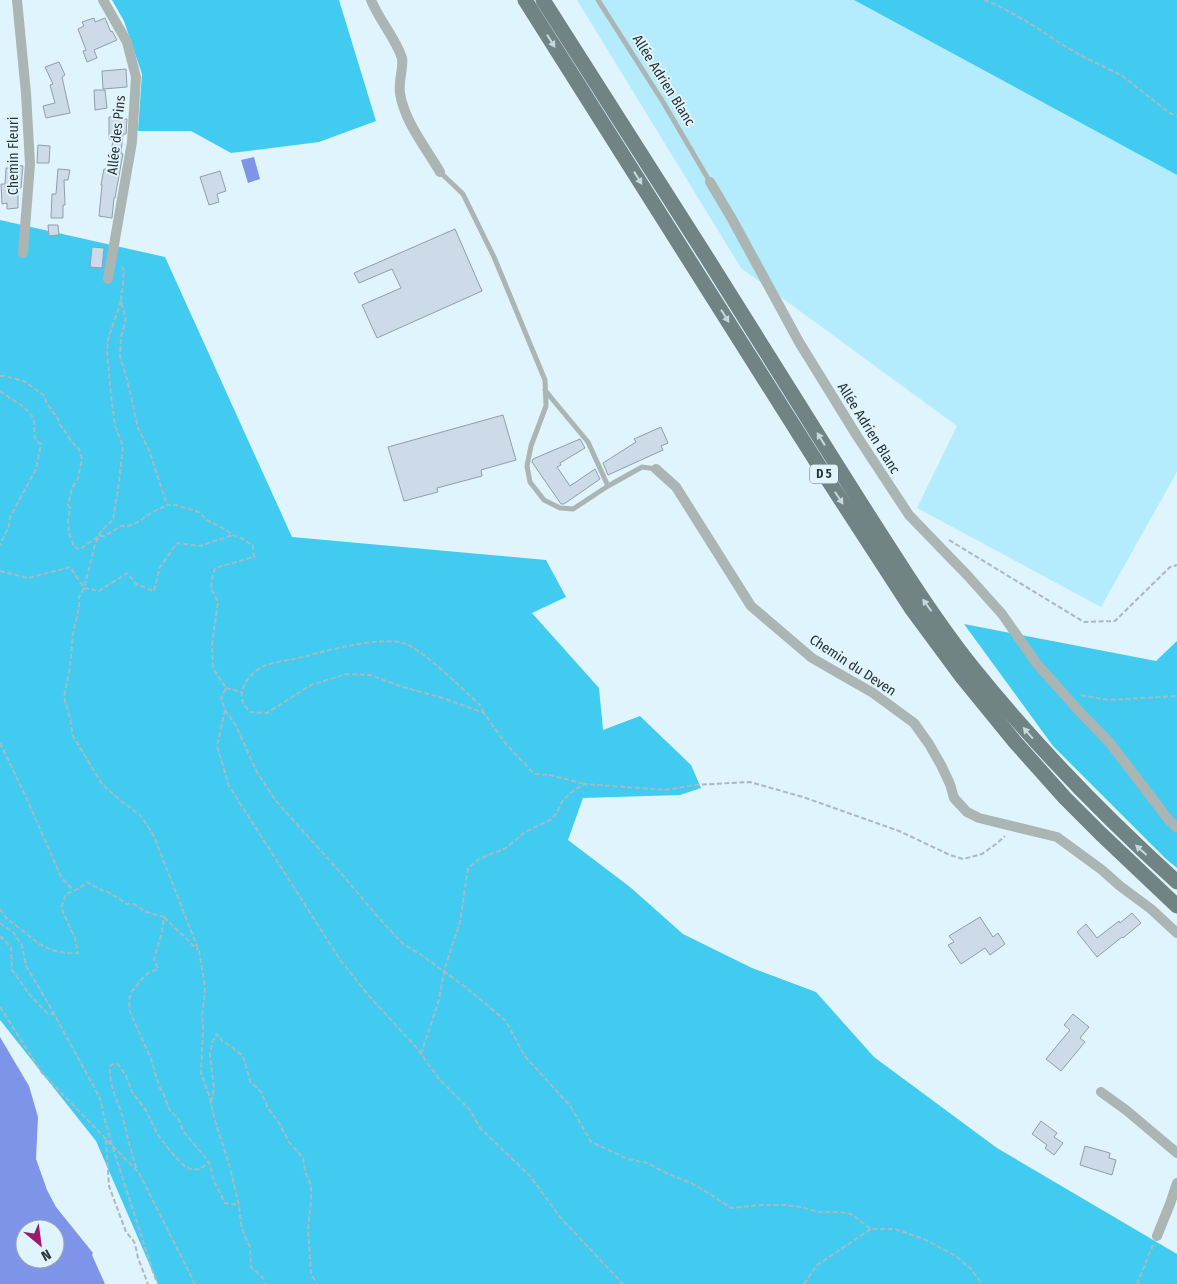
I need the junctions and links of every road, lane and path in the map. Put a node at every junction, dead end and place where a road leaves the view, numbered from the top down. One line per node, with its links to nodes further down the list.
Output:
1 (17, 0): 12 (street, Chemin Fleuri)
2 (103, 0): 11 (street, Allée des Pins)
3 (370, 0): 9 (street)
4 (525, 0): 40 (main road, D 5, one-way to 40)
5 (543, 0): 38 (main road, D 5, one-way to 5)
6 (598, 0): 10 (lane, Allée Adrien Blanc)
7 (984, 0): 8 (path)
8 (1177, 116)
9 (440, 172): 16 (lane)
10 (710, 182): 30 (street, Allée Adrien Blanc)
11 (113, 248): 13 (street, Allée des Pins); 14 (path)
12 (23, 253)
13 (108, 279)
14 (121, 301): 20 (path); 23 (path)
15 (0, 376): 23 (path)
16 (545, 390): 19 (lane); 19 (lane)
17 (0, 391): 24 (path)
18 (656, 469): 19 (lane); 36 (street, Chemin du Deven)
19 (608, 486)
20 (167, 505): 21 (path); 23 (path)
21 (233, 535): 27 (path); 28 (path)
22 (942, 535): 25 (path)
23 (98, 536): 27 (path)
24 (0, 545)
25 (1177, 565)
26 (0, 571): 27 (path)
27 (84, 588): 46 (path)
28 (226, 688): 29 (path); 32 (path)
29 (242, 692): 33 (path); 33 (path)
30 (1066, 696): 31 (path); 37 (street, Allée Adrien Blanc)
31 (1177, 696)
32 (225, 710): 47 (path); 50 (path)
33 (484, 713): 35 (path)
34 (0, 743): 39 (path)
35 (584, 784): 36 (path); 47 (path)
36 (1015, 826): 44 (street, Chemin du Deven)
37 (1177, 828)
38 (1177, 882)
39 (73, 890): 41 (path); 42 (path)
40 (1177, 906)
41 (0, 909)
42 (164, 917): 46 (path); 56 (path)
43 (0, 923): 49 (path)
44 (1177, 933)
45 (0, 936): 49 (path)
46 (199, 950): 52 (path)
47 (444, 971): 50 (path); 60 (path)
48 (0, 1007): 53 (path)
49 (54, 1014): 54 (path)
50 (421, 1054): 67 (path)
51 (1101, 1092): 55 (street)
52 (211, 1104): 59 (path); 66 (path)
53 (106, 1138): 54 (path); 62 (path)
54 (112, 1145): 57 (path); 63 (path)
55 (1177, 1153)
56 (209, 1162): 57 (path); 59 (path)
57 (136, 1170): 64 (path)
58 (1177, 1182): 61 (street)
59 (239, 1205): 65 (path)
60 (871, 1229): 68 (path); 69 (path)
61 (1157, 1236): 70 (path)
62 (148, 1284)
63 (158, 1284)
64 (195, 1284)
65 (265, 1284)
66 (316, 1284)
67 (623, 1284)
68 (804, 1284)
69 (982, 1284)
70 (1137, 1284)

